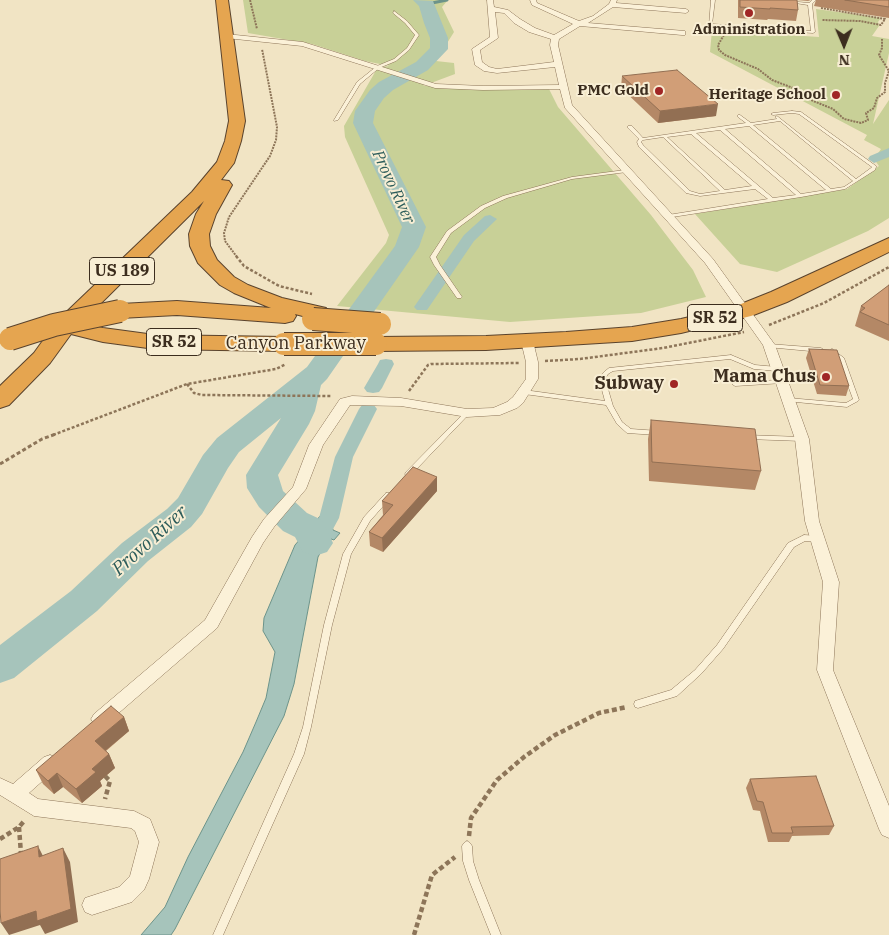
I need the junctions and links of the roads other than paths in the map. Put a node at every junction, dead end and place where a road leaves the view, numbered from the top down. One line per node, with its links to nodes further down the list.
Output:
1 (490, 0): 9 (street)
2 (533, 0): 12 (street)
3 (713, 0): 8 (lane)
4 (778, 0): 8 (lane)
5 (814, 0): 8 (lane)
6 (220, 3): 14 (highway, US 189)
7 (613, 3): 10 (street); 12 (street)
8 (810, 6)
9 (491, 9): 15 (street); 16 (street)
10 (686, 11)
11 (394, 12): 17 (lane)
12 (580, 24): 13 (street); 15 (street)
13 (682, 33)
14 (226, 36): 17 (street); 28 (highway, US 189)
15 (555, 41): 16 (street)
16 (558, 64): 18 (street)
17 (378, 67): 18 (street); 20 (lane)
18 (562, 86): 29 (street)
19 (740, 116): 22 (lane)
20 (336, 120)
21 (780, 120): 22 (lane); 30 (lane); 30 (lane)
22 (750, 124): 24 (lane); 32 (lane)
23 (630, 127): 27 (lane)
24 (721, 128): 25 (lane); 34 (lane)
25 (692, 132): 26 (lane); 31 (lane)
26 (664, 136): 27 (lane); 33 (lane)
27 (642, 139): 33 (lane)
28 (230, 152): 40 (highway); 41 (highway, US 189)
29 (625, 171): 36 (street); 38 (lane)
30 (856, 181): 32 (lane)
31 (756, 187): 33 (lane); 35 (lane)
32 (831, 191): 34 (lane)
33 (724, 192)
34 (801, 196): 35 (lane)
35 (772, 200): 36 (lane)
36 (668, 217): 39 (street)
37 (889, 244): 39 (highway, Canyon Parkway / SR 52)
38 (459, 297)
39 (743, 311): 44 (street); 45 (highway, Canyon Parkway / SR 52)
40 (316, 316): 42 (highway, bridge); 43 (highway, bridge)
41 (66, 326): 42 (highway, Canyon Parkway / SR 52, bridge); 47 (highway, US 189); 51 (highway, US 189)
42 (378, 334): 45 (highway, Canyon Parkway / SR 52)
43 (5, 341)
44 (769, 346): 46 (street); 52 (lane)
45 (534, 355): 50 (street)
46 (777, 369): 48 (street); 53 (lane)
47 (0, 375)
48 (781, 382): 49 (lane); 52 (street)
49 (735, 384)
50 (524, 392): 53 (lane); 54 (street)
51 (0, 400)
52 (788, 400): 57 (street)
53 (609, 404): 55 (lane)
54 (467, 413): 60 (street); 66 (lane)
55 (668, 433)
56 (735, 436): 57 (lane)
57 (802, 439): 58 (street)
58 (818, 539): 59 (lane); 63 (street)
59 (638, 704)
60 (87, 730)
61 (65, 750): 62 (street)
62 (7, 790): 65 (street)
63 (889, 829)
64 (467, 846): 67 (lane)
65 (92, 905)
66 (218, 935)
67 (496, 935)

